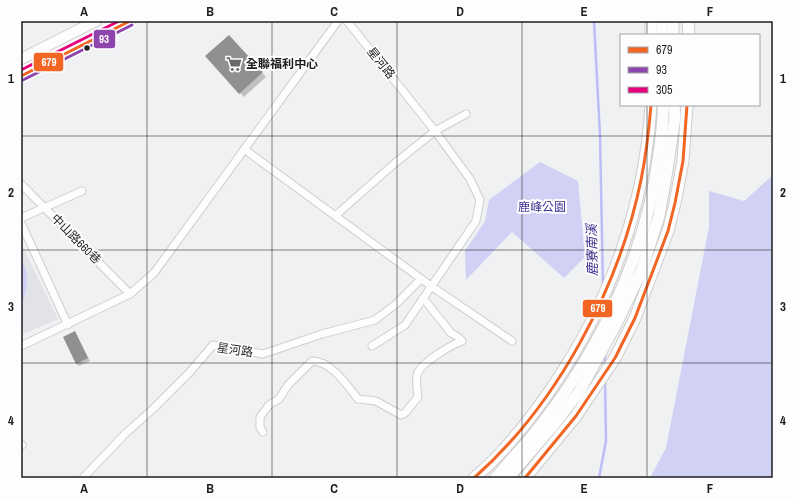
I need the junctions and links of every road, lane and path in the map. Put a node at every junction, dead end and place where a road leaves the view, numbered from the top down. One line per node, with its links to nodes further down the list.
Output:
1 (96, 21): 13 (street)
2 (130, 21): 14 (street)
3 (338, 21): 21 (street)
4 (347, 21): 20 (street, 星河路)
5 (651, 21): 9 (main road)
6 (662, 21): 10 (main road)
7 (673, 21): 11 (main road)
8 (688, 21): 12 (main road)
9 (651, 34)
10 (662, 34)
11 (673, 34)
12 (689, 34)
13 (21, 59)
14 (21, 76)
15 (651, 106): 38 (main road)
16 (663, 106): 39 (main road)
17 (674, 106): 40 (main road)
18 (687, 106): 41 (main road)
19 (466, 114): 20 (street)
20 (435, 132): 25 (street); 29 (street, 星河路)
21 (244, 150): 25 (street); 30 (street)
22 (21, 184): 24 (street, 中山路660巷)
23 (82, 191): 24 (street)
24 (44, 208): 26 (street); 30 (street, 中山路660巷)
25 (335, 216): 28 (street)
26 (21, 218)
27 (21, 223): 32 (street)
28 (421, 279): 29 (street); 37 (street, 星河路)
29 (431, 286): 31 (street, 星河路); 33 (street)
30 (130, 294): 32 (street)
31 (423, 298): 35 (street, 星河路); 36 (street)
32 (68, 325): 34 (street)
33 (512, 341)
34 (21, 346)
35 (372, 346)
36 (263, 432)
37 (83, 478)
38 (474, 478)
39 (495, 478)
40 (508, 478)
41 (525, 478)

